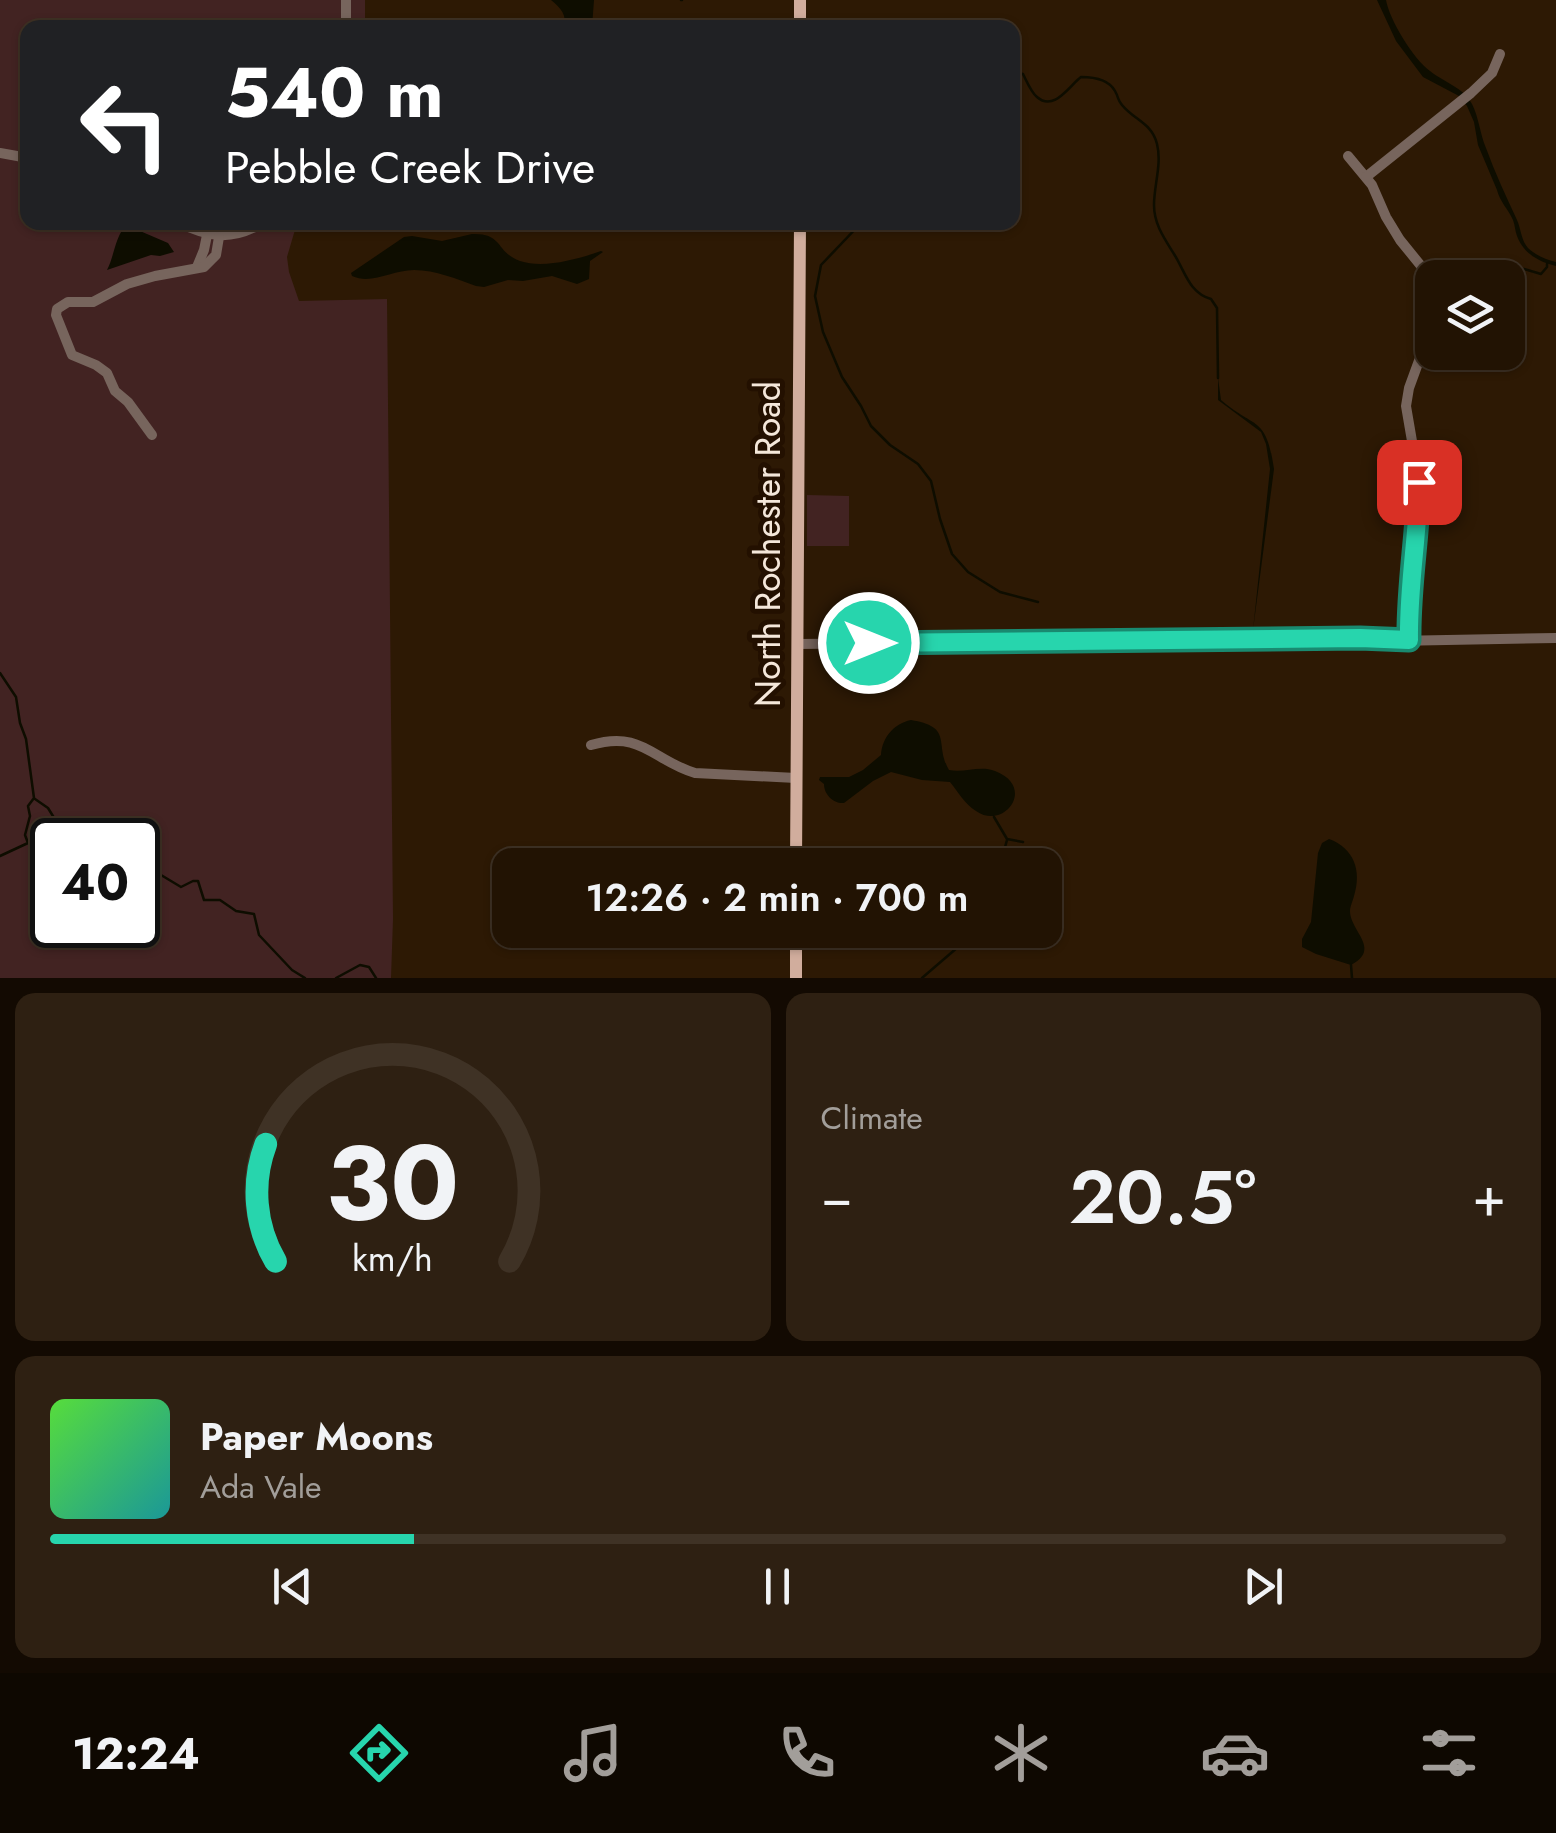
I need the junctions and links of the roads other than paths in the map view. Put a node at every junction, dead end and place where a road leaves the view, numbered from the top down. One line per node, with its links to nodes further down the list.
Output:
1 (1500, 54): 3 (street)
2 (1348, 156): 3 (street)
3 (1366, 177): 10 (street)
4 (198, 230): 7 (street)
5 (250, 230): 7 (street)
6 (800, 230): 11 (main road, North Rochester Road)
7 (213, 236): 8 (street)
8 (152, 435)
9 (1556, 638): 10 (street)
10 (1409, 640): 11 (street)
11 (798, 644): 13 (main road, North Rochester Road)
12 (591, 744): 13 (street)
13 (796, 778): 14 (main road, North Rochester Road)
14 (796, 848)
15 (796, 948): 16 (main road)
16 (796, 978)

